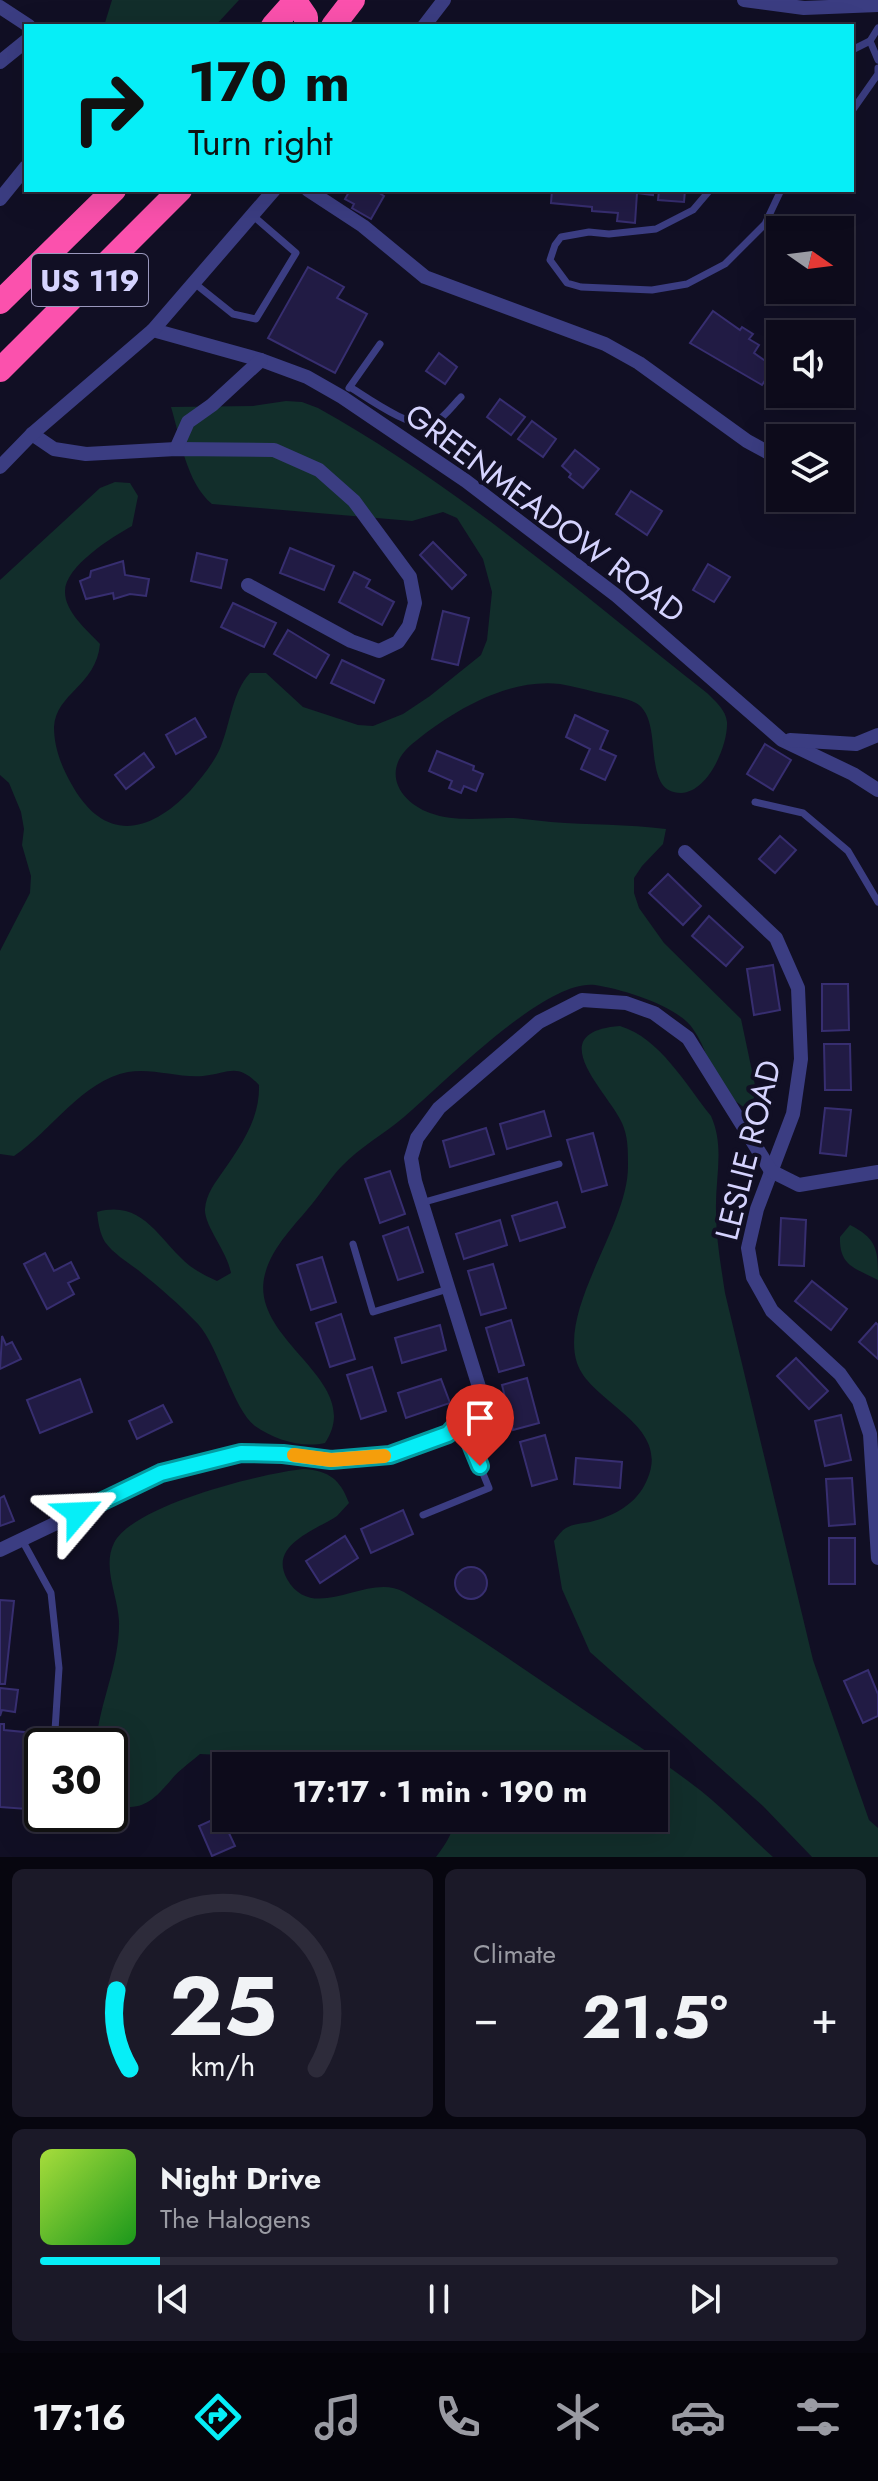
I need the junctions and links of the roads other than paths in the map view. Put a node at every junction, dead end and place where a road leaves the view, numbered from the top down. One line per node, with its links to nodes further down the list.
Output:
1 (295, 0): 8 (highway); 9 (highway)
2 (353, 0): 10 (highway)
3 (444, 0): 11 (street)
4 (744, 0): 5 (street)
5 (878, 5)
6 (0, 7): 7 (street)
7 (26, 24)
8 (275, 24)
9 (306, 24)
10 (335, 24)
11 (426, 24)
12 (878, 28): 13 (lane)
13 (870, 41): 15 (lane); 16 (lane)
14 (24, 43): 17 (street)
15 (854, 49)
16 (878, 60)
17 (0, 62)
18 (878, 68): 19 (lane)
19 (854, 108)
20 (24, 169): 28 (street)
21 (112, 192): 31 (highway, US 119)
22 (155, 192): 34 (highway)
23 (178, 192): 36 (highway, US 119)
24 (272, 192): 29 (street)
25 (311, 192): 41 (street)
26 (708, 192): 27 (lane)
27 (780, 192)
28 (0, 199)
29 (252, 215): 30 (street); 30 (lane)
30 (193, 282): 32 (street)
31 (0, 302)
32 (153, 330): 35 (street, GREENMEADOW ROAD); 39 (street)
33 (380, 344): 37 (lane)
34 (0, 348)
35 (261, 360): 37 (street, GREENMEADOW ROAD); 40 (street)
36 (0, 370)
37 (346, 392): 38 (lane); 45 (street, GREENMEADOW ROAD)
38 (461, 397)
39 (32, 434): 40 (street); 42 (street)
40 (176, 449): 43 (street)
41 (766, 451)
42 (0, 467)
43 (248, 585)
44 (878, 735): 45 (street)
45 (782, 740): 46 (street, GREENMEADOW ROAD)
46 (878, 790)
47 (755, 802): 49 (lane)
48 (685, 852): 51 (street, LESLIE ROAD)
49 (878, 902)
50 (559, 1164): 53 (lane)
51 (771, 1171): 52 (street); 53 (street); 60 (street, LESLIE ROAD)
52 (878, 1172)
53 (421, 1203): 55 (street)
54 (353, 1244): 55 (lane)
55 (448, 1289): 56 (street)
56 (461, 1420): 57 (lane); 58 (street)
57 (423, 1515)
58 (22, 1540): 59 (street); 61 (lane)
59 (0, 1550)
60 (878, 1558)
61 (55, 1728)

